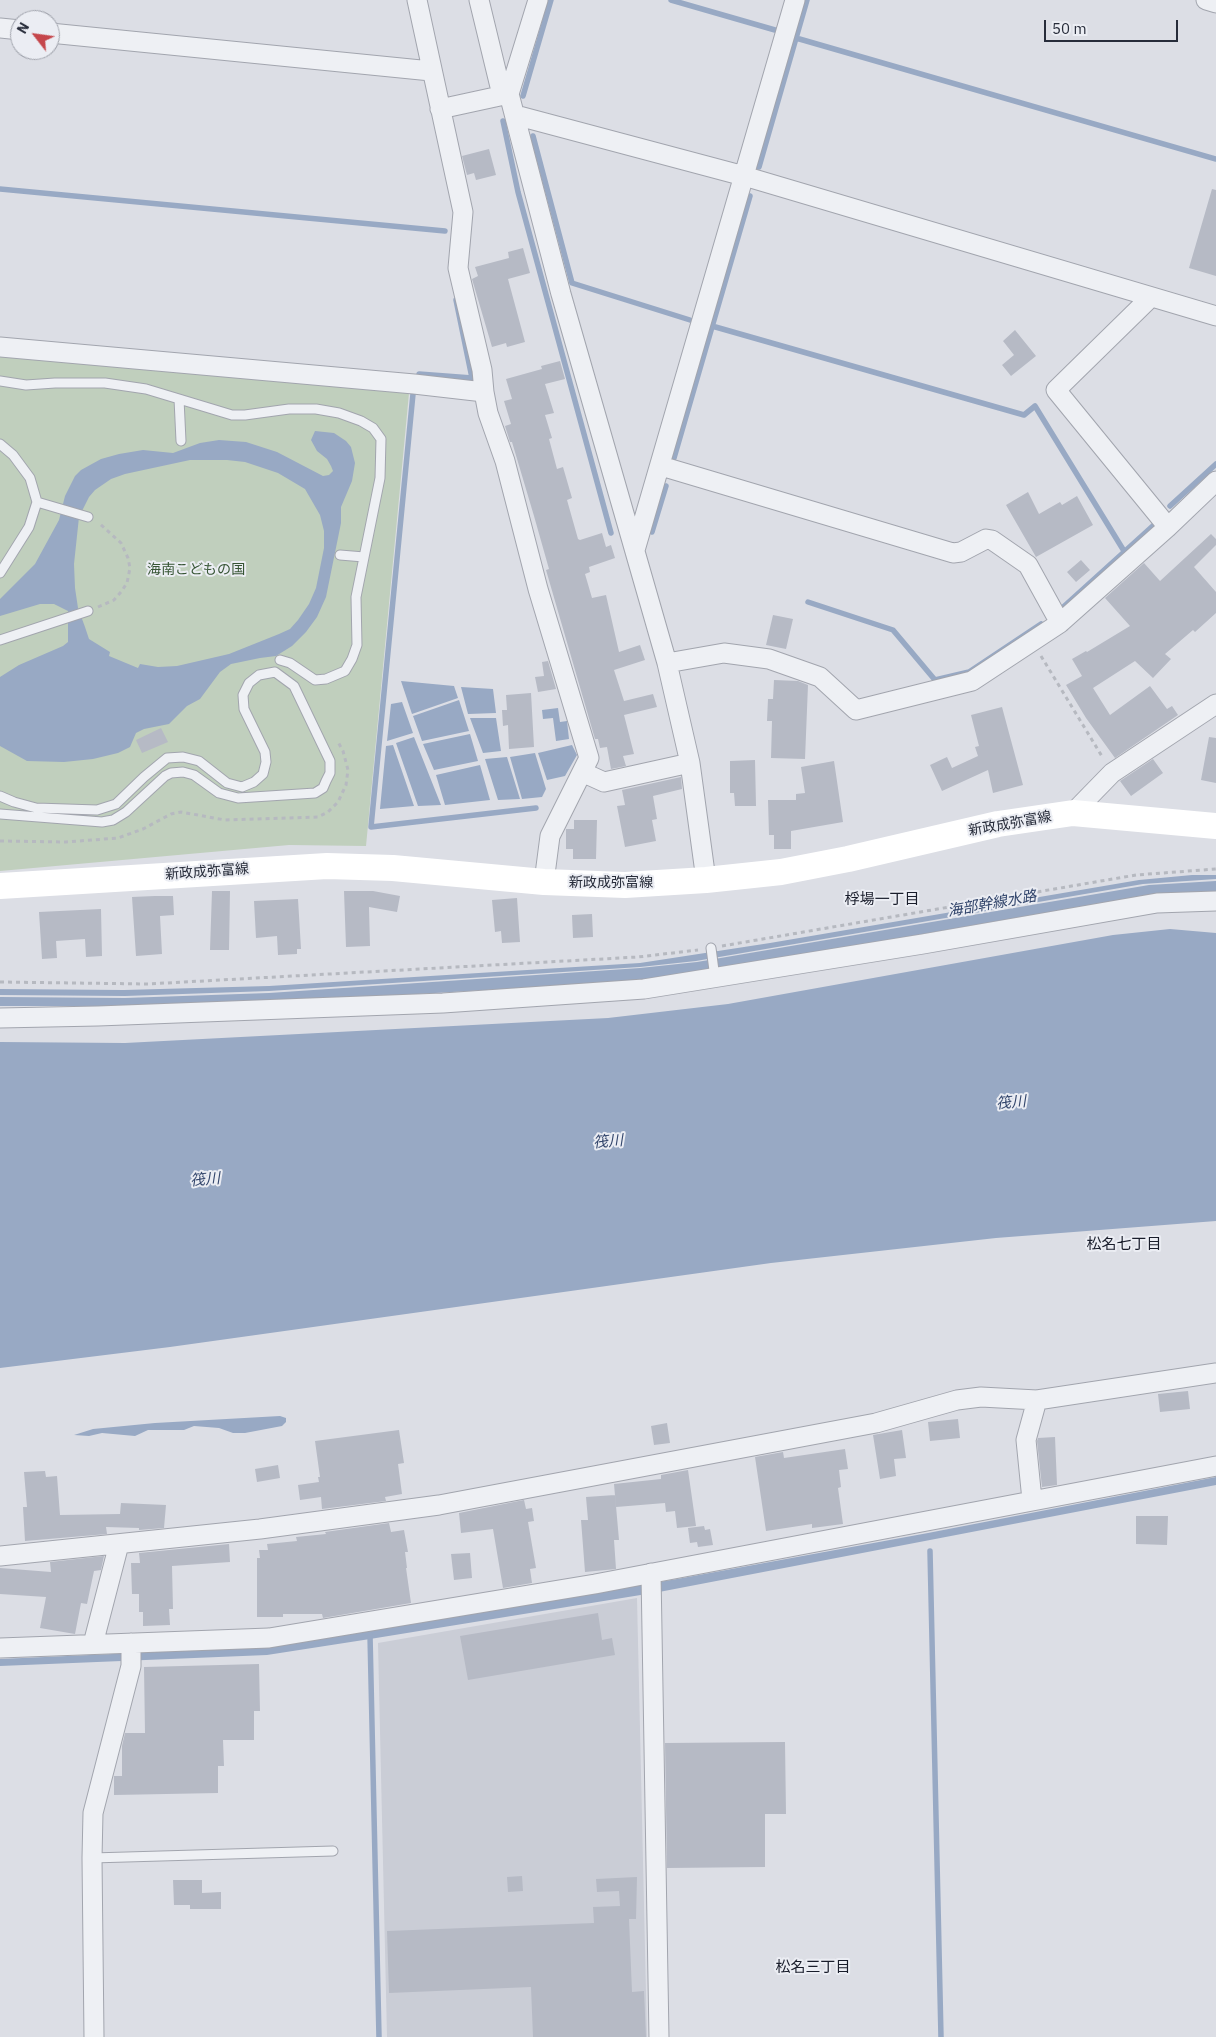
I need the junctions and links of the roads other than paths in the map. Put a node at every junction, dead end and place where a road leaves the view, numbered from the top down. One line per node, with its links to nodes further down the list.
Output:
1 (417, 0): 8 (street)
2 (479, 0): 9 (street)
3 (538, 0): 9 (street)
4 (795, 0): 12 (street)
5 (1206, 0): 6 (street)
6 (1216, 3)
7 (60, 34): 8 (street)
8 (431, 71): 10 (street)
9 (505, 94): 10 (street); 11 (street)
10 (440, 109): 17 (street)
11 (515, 115): 12 (street); 26 (street)
12 (744, 176): 13 (street); 21 (street)
13 (1151, 297): 14 (street); 25 (street)
14 (1216, 316)
15 (0, 348): 17 (street)
16 (0, 381): 18 (lane)
17 (484, 392): 37 (street)
18 (179, 399): 19 (lane); 28 (lane)
19 (181, 442)
20 (0, 444): 23 (lane)
21 (661, 466): 26 (street); 31 (street)
22 (1216, 481): 25 (street)
23 (37, 502): 24 (lane); 29 (lane)
24 (88, 517)
25 (1168, 527): 31 (street)
26 (635, 550): 34 (street)
27 (340, 555): 28 (lane)
28 (364, 557): 33 (lane)
29 (0, 573)
30 (88, 611): 32 (lane)
31 (1060, 623): 34 (street)
32 (0, 640)
33 (280, 660)
34 (666, 662): 36 (street)
35 (1216, 704): 39 (street)
36 (690, 763): 37 (street); 42 (street)
37 (582, 772): 43 (street)
38 (0, 796): 40 (lane)
39 (1073, 813): 41 (main road, 新政成弥富線); 42 (main road, 新政成弥富線)
40 (0, 814)
41 (1216, 826)
42 (706, 880): 43 (main road, 新政成弥富線)
43 (544, 882): 44 (main road, 新政成弥富線)
44 (0, 886)
45 (1216, 901): 47 (street)
46 (711, 950): 47 (lane)
47 (714, 976): 48 (street)
48 (0, 1018)
49 (1216, 1373): 50 (street)
50 (1037, 1400): 52 (street); 53 (street)
51 (1216, 1466): 52 (street)
52 (1032, 1500): 55 (street)
53 (119, 1544): 54 (street); 56 (street)
54 (0, 1556)
55 (652, 1582): 58 (street); 62 (street)
56 (93, 1644): 57 (street); 58 (street)
57 (0, 1648)
58 (131, 1652): 60 (street)
59 (333, 1851): 60 (lane)
60 (92, 1858): 61 (street)
61 (94, 2037)
62 (660, 2037)

